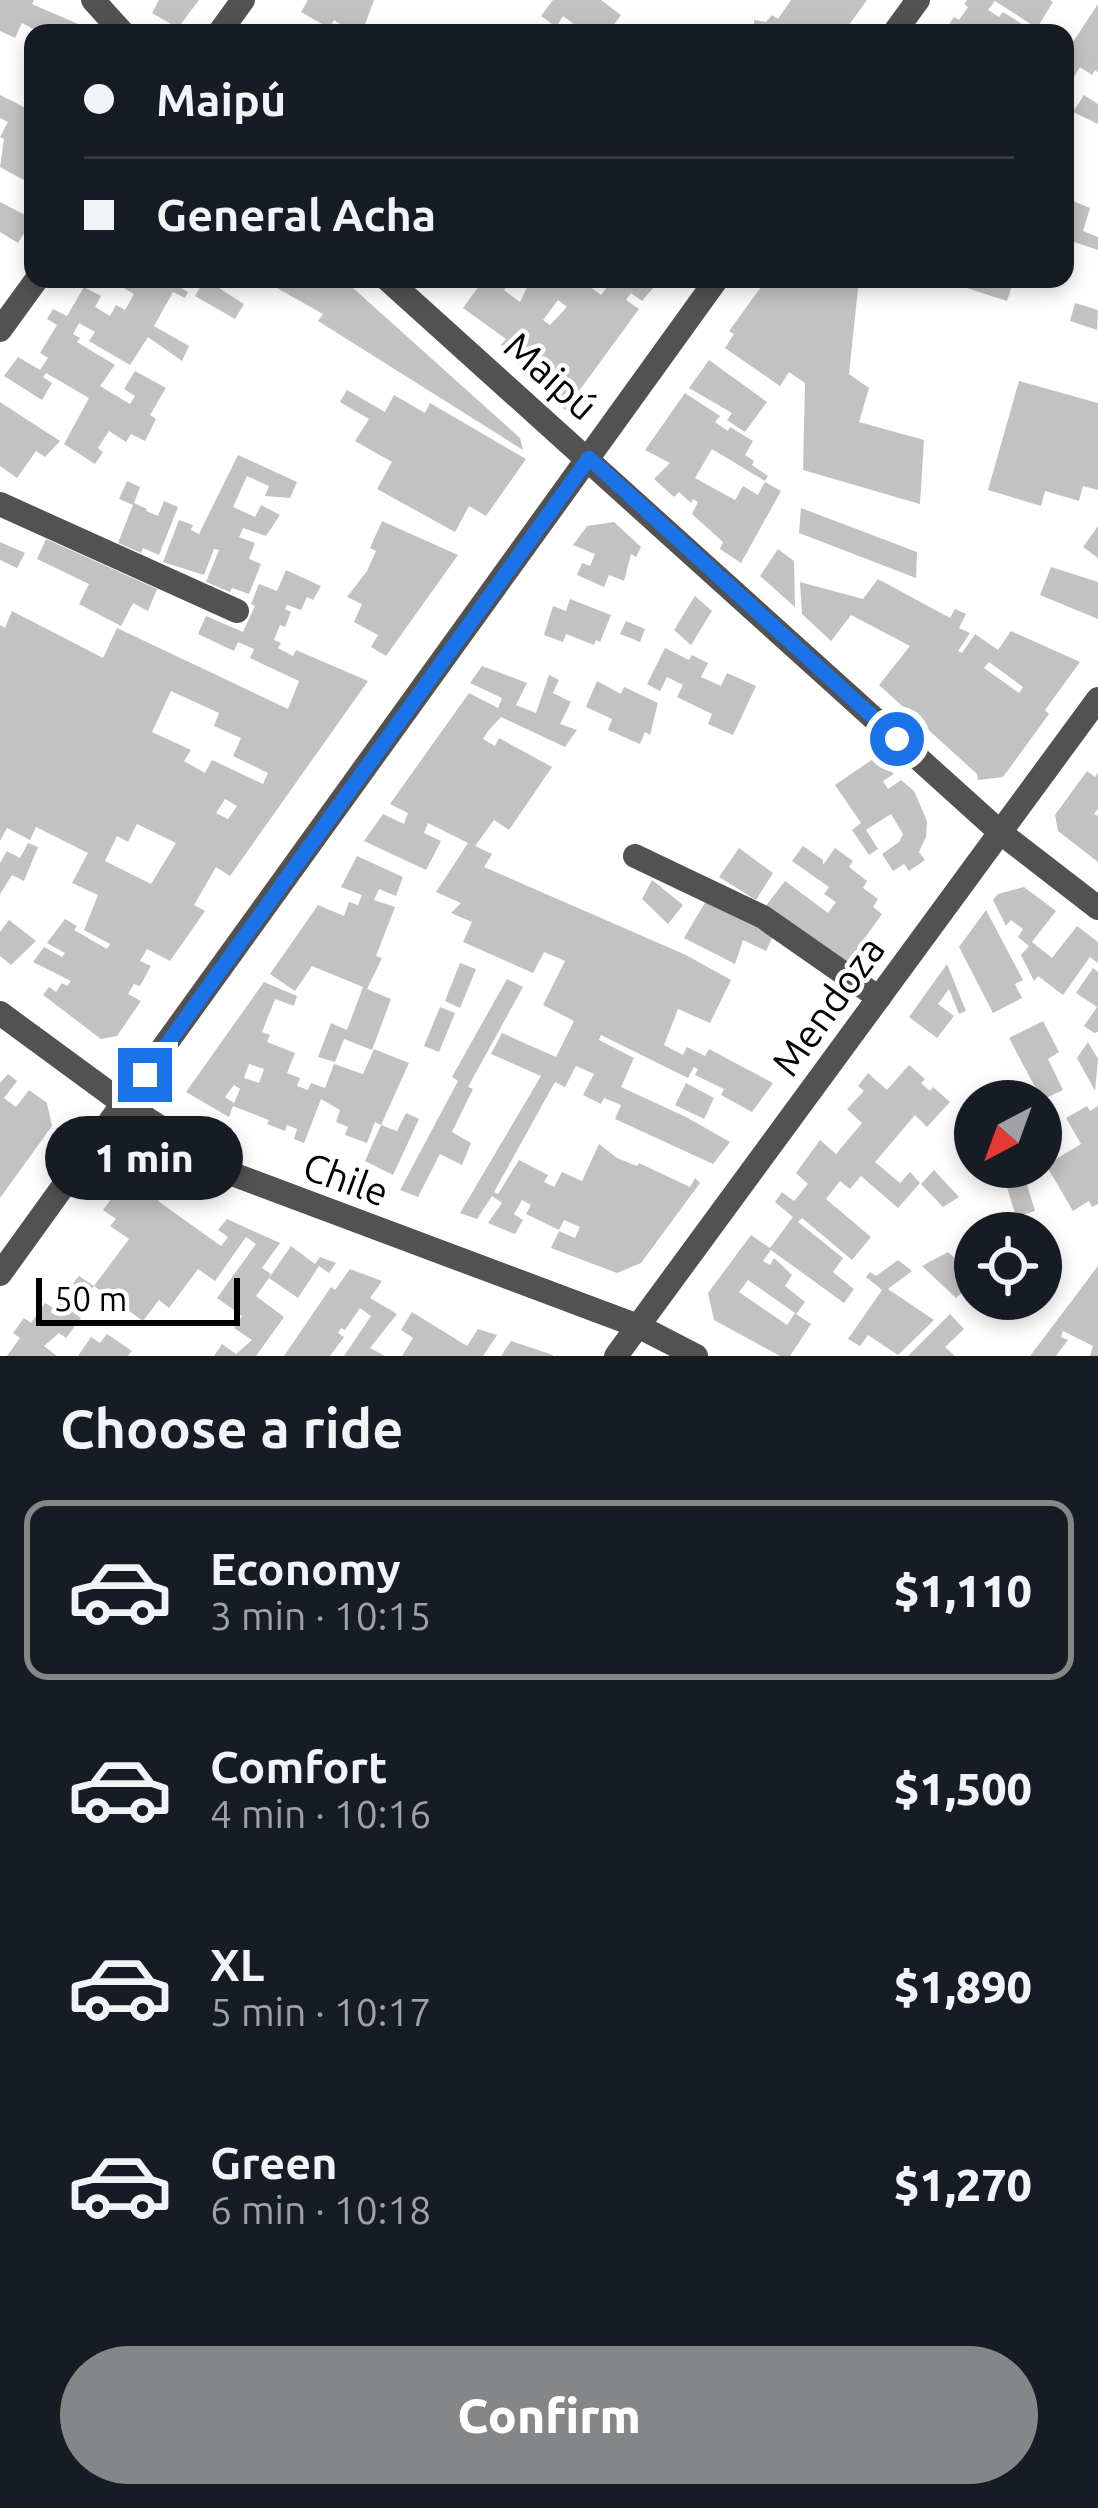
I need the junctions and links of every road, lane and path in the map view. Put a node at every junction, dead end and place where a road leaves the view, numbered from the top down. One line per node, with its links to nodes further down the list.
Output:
1 (93, 0): 2 (street)
2 (115, 24)
3 (31, 288): 6 (street)
4 (397, 288): 7 (street, Maipú)
5 (711, 288): 7 (street)
6 (0, 330)
7 (589, 458): 11 (street, Maipú); 16 (street)
8 (0, 504): 9 (street)
9 (237, 611)
10 (1098, 699): 11 (street, Mendoza)
11 (1001, 833): 13 (street, Maipú); 14 (street, Mendoza)
12 (635, 856): 14 (street)
13 (1098, 908)
14 (879, 998): 18 (street, Mendoza)
15 (0, 1013): 16 (street, Chile)
16 (124, 1104): 17 (street); 18 (street, Chile)
17 (0, 1274)
18 (638, 1326): 19 (street, Mendoza); 20 (street, Chile)
19 (616, 1356)
20 (696, 1356)

